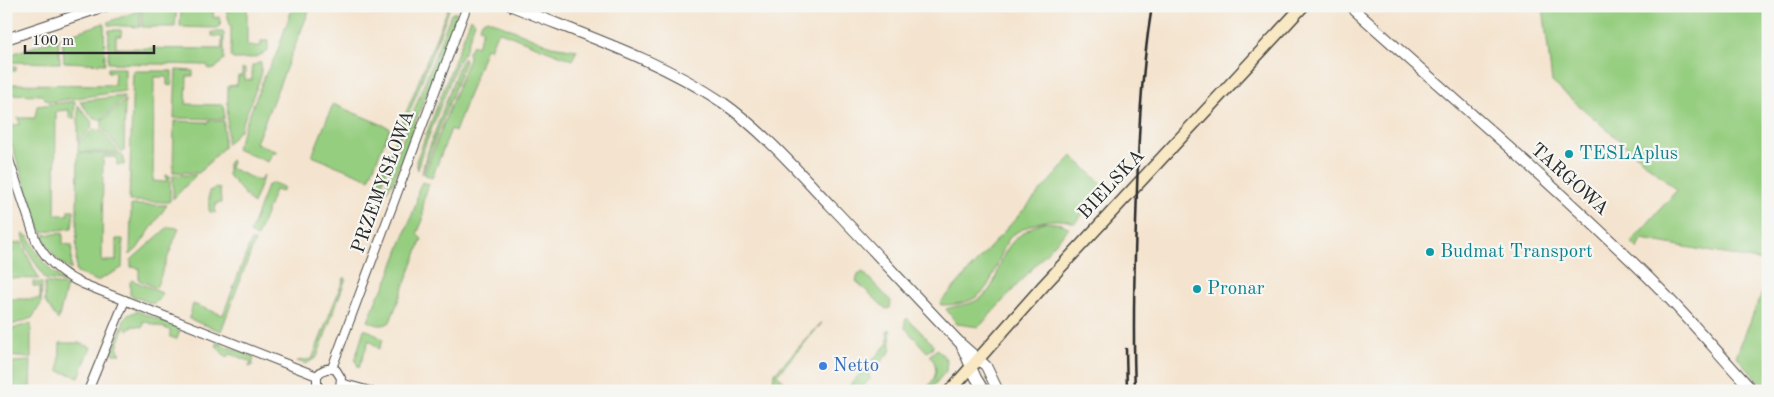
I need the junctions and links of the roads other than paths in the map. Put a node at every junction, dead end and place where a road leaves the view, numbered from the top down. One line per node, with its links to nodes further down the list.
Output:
1 (105, 6): 6 (street)
2 (467, 6): 10 (street, PRZEMYSŁOWA)
3 (512, 6): 9 (street)
4 (1303, 6): 9 (main road, BIELSKA)
5 (1350, 6): 20 (street, TARGOWA)
6 (6, 40)
7 (6, 151): 8 (street)
8 (125, 300): 11 (street); 13 (street)
9 (975, 363): 17 (main road, BIELSKA); 18 (street); 19 (street)
10 (332, 368): 11 (street); 12 (street)
11 (317, 376): 14 (street)
12 (341, 383): 15 (street); 16 (street)
13 (88, 391)
14 (322, 391)
15 (336, 391)
16 (370, 391)
17 (950, 391)
18 (984, 391)
19 (998, 391)
20 (1753, 391)

